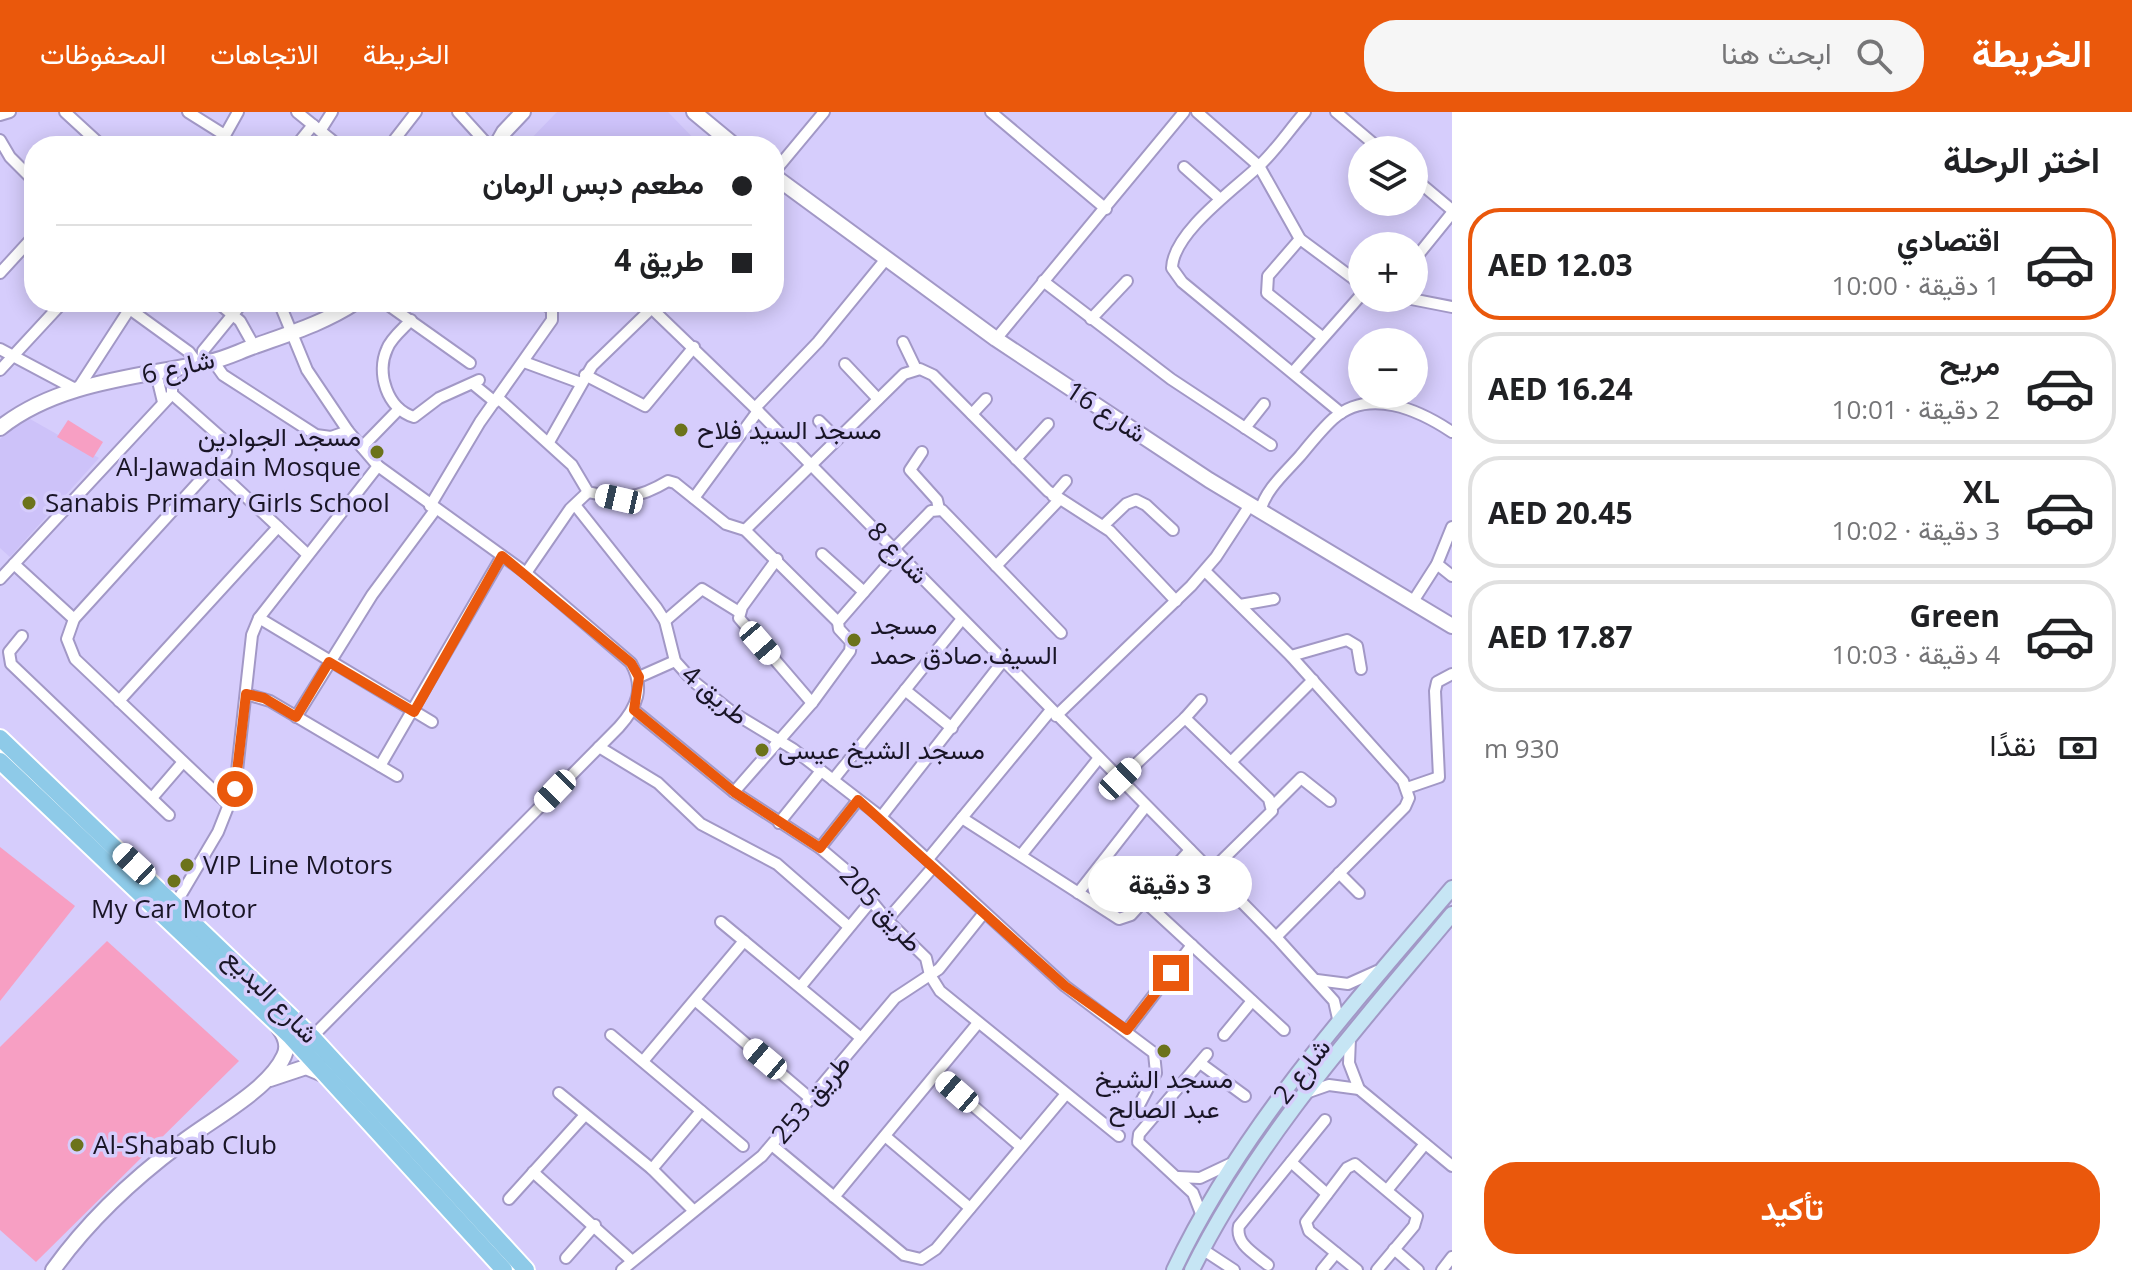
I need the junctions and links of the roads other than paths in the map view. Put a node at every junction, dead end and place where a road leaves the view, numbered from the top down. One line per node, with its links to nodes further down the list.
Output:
1 (65, 112): 18 (street)
2 (188, 112): 17 (street)
3 (238, 112): 17 (street)
4 (297, 112): 16 (street)
5 (332, 112): 16 (street)
6 (416, 112): 21 (street)
7 (458, 112): 22 (street)
8 (523, 112): 23 (street)
9 (694, 112): 24 (street)
10 (824, 112): 27 (street)
11 (991, 112): 34 (street)
12 (1184, 112): 34 (street)
13 (1197, 112): 28 (street)
14 (1305, 112): 28 (street)
15 (1336, 112): 25 (street)
16 (316, 128): 19 (street); 20 (street)
17 (223, 134)
18 (91, 136)
19 (307, 136)
20 (326, 136)
21 (397, 136)
22 (480, 136)
23 (502, 136)
24 (723, 136)
25 (1364, 136)
26 (0, 140): 30 (street)
27 (784, 162)
28 (1259, 166): 33 (street); 36 (street)
29 (1184, 167): 33 (street)
30 (24, 172)
31 (784, 182): 39 (street, شارع 16)
32 (1428, 191): 35 (street)
33 (1219, 198): 76 (street)
34 (1106, 209): 42 (street)
35 (1452, 212): 37 (street)
36 (1300, 239): 41 (street); 62 (street)
37 (1428, 242)
38 (24, 247): 40 (street)
39 (886, 259): 63 (street, شارع 16); 86 (street)
40 (0, 273)
41 (1348, 275)
42 (1043, 281): 59 (street); 63 (street)
43 (1127, 281): 59 (street)
44 (1428, 302): 45 (street)
45 (1452, 307)
46 (1348, 309): 62 (street)
47 (54, 312): 68 (street)
48 (127, 312): 79 (street)
49 (140, 312): 70 (street)
50 (229, 312): 58 (street)
51 (235, 312): 58 (street)
52 (284, 312): 61 (street)
53 (339, 312): 61 (street, شارع 6)
54 (399, 312): 60 (street)
55 (553, 312): 69 (street)
56 (642, 312): 78 (street)
57 (656, 312): 66 (street, شارع 8)
58 (233, 315): 65 (street); 70 (street)
59 (1091, 319): 92 (street)
60 (411, 320): 71 (street); 85 (street)
61 (293, 333): 65 (street, شارع 6); 93 (street)
62 (1322, 337): 76 (street)
63 (996, 339): 110 (street, شارع 16)
64 (903, 342): 74 (street)
65 (254, 346): 70 (street, شارع 6)
66 (694, 347): 78 (street); 86 (street, شارع 8)
67 (0, 349): 68 (street)
68 (12, 356): 75 (street); 79 (street)
69 (524, 362): 78 (street); 83 (street)
70 (205, 363): 73 (street, شارع 6); 93 (street)
71 (470, 363)
72 (845, 364): 81 (street)
73 (172, 369): 77 (street, شارع 6); 80 (street)
74 (916, 369): 81 (street); 88 (street)
75 (0, 370)
76 (1293, 372): 87 (street)
77 (156, 373): 79 (street, شارع 6); 80 (street)
78 (583, 379): 96 (street)
79 (77, 390): 91 (street, شارع 6)
80 (168, 398): 103 (street); 123 (street)
81 (878, 399): 95 (street)
82 (986, 399): 88 (street)
83 (497, 400): 85 (street); 96 (street); 109 (street)
84 (1264, 404): 92 (street)
85 (399, 409): 98 (street)
86 (756, 409): 101 (street, شارع 8); 106 (street)
87 (1341, 413): 94 (street); 110 (street)
88 (972, 414): 100 (street)
89 (819, 421): 95 (street)
90 (1048, 424): 100 (street)
91 (0, 428)
92 (1245, 428): 97 (street)
93 (348, 431): 98 (street)
94 (1452, 432)
95 (837, 439): 101 (street)
96 (549, 442): 105 (street)
97 (1271, 445)
98 (362, 447): 102 (street)
99 (922, 452): 111 (street)
100 (1016, 459): 107 (street)
101 (811, 464): 115 (street); 117 (street, شارع 8)
102 (378, 466): 109 (street); 118 (street)
103 (214, 467): 113 (street); 136 (street)
104 (1066, 481): 107 (street)
105 (588, 492): 106 (street); 108 (street)
106 (694, 498): 115 (street)
107 (1056, 498): 112 (street); 124 (street)
108 (575, 505): 126 (street); 138 (street)
109 (432, 508): 120 (street); 146 (street)
110 (1255, 508): 125 (street); 132 (street, شارع 16)
111 (939, 509): 117 (street); 124 (street)
112 (1103, 526): 116 (street); 131 (street)
113 (278, 527): 118 (street); 154 (street)
114 (1452, 527): 122 (street)
115 (745, 530): 121 (street)
116 (1173, 530)
117 (896, 551): 129 (street); 137 (street, شارع 8)
118 (307, 554): 135 (street)
119 (822, 554): 129 (street)
120 (502, 556): 126 (street); 157 (street)
121 (777, 559): 134 (street); 139 (street)
122 (1437, 564): 127 (street); 132 (street)
123 (8, 565): 128 (street); 136 (street)
124 (996, 566): 141 (street)
125 (1205, 571): 131 (street); 133 (street)
126 (526, 573): 149 (street)
127 (1452, 576)
128 (0, 579)
129 (864, 592): 139 (street)
130 (1274, 599): 133 (street)
131 (1176, 601): 158 (street)
132 (1412, 603): 140 (street, شارع 16)
133 (1240, 605): 143 (street)
134 (739, 612): 138 (street); 155 (street)
135 (259, 618): 146 (street); 152 (street)
136 (74, 619): 154 (street)
137 (962, 619): 145 (street, شارع 8); 151 (street)
138 (665, 621): 144 (street)
139 (838, 622): 155 (street)
140 (1452, 626)
141 (1061, 633)
142 (22, 636): 177 (street)
143 (1291, 656): 147 (street); 150 (street)
144 (675, 661): 149 (street); 164 (street, طريق 4)
145 (1003, 661): 158 (street, شارع 8); 162 (street)
146 (329, 662): 157 (street); 159 (street)
147 (1361, 669)
148 (1452, 674): 175 (street)
149 (639, 677): 156 (street)
150 (1313, 680): 169 (street); 175 (street)
151 (905, 690): 162 (street); 174 (street)
152 (246, 694): 159 (street); 180 (street)
153 (1201, 700): 160 (street)
154 (119, 701): 168 (street)
155 (812, 703): 164 (street)
156 (634, 710): 165 (street); 176 (street, طريق 205)
157 (414, 712): 161 (street); 170 (street)
158 (1053, 713): 166 (street, شارع 8); 185 (street)
159 (296, 717): 170 (street)
160 (1185, 718): 169 (street); 173 (street)
161 (432, 722)
162 (952, 728): 184 (street)
163 (0, 738): 198 (main road, شارع البديع)
164 (778, 741): 171 (street, طريق 4); 176 (street)
165 (599, 747): 203 (street); 221 (street)
166 (1099, 758): 173 (street, شارع 8); 189 (street)
167 (0, 761): 213 (main road, شارع البديع)
168 (183, 762): 177 (street); 180 (street)
169 (1231, 762): 182 (street)
170 (380, 766): 172 (street)
171 (821, 771): 174 (street, طريق 4); 186 (street)
172 (397, 776)
173 (1120, 779): 181 (street, شارع 8)
174 (833, 780): 178 (street, طريق 4)
175 (1407, 788): 192 (street)
176 (734, 792): 186 (street, طريق 205)
177 (152, 798): 183 (street)
178 (858, 800): 184 (street, طريق 4); 187 (street)
179 (1330, 801): 182 (street)
180 (229, 805): 198 (street)
181 (1146, 806): 188 (street, شارع 8); 194 (street)
182 (1273, 806): 191 (street)
183 (169, 815)
184 (881, 817): 190 (street, طريق 4)
185 (962, 818): 189 (street); 190 (street)
186 (779, 823): 187 (street, طريق 205)
187 (820, 848): 196 (street, طريق 205)
188 (1190, 850): 191 (street, شارع 8); 197 (street)
189 (1022, 854): 194 (street)
190 (931, 862): 199 (street, طريق 4); 201 (street)
191 (1211, 871): 204 (street, شارع 8)
192 (1339, 873): 195 (street); 204 (street)
193 (1452, 888): 207 (main road, شارع 2)
194 (1078, 893): 197 (street)
195 (1359, 893)
196 (871, 901): 201 (street, طريق 205); 203 (street)
197 (1144, 901): 206 (street)
198 (176, 903): 221 (main road, شارع البديع)
199 (983, 914): 208 (street, طريق 253); 216 (street, طريق 4)
200 (1452, 914): 220 (main road, شارع 2)
201 (887, 920): 208 (street, طريق 205)
202 (721, 922): 205 (street)
203 (848, 926): 210 (street)
204 (1276, 937): 209 (street, شارع 8)
205 (744, 941): 210 (street); 211 (street)
206 (1192, 945): 212 (street); 216 (street)
207 (1386, 966): 209 (street); 215 (main road, شارع 2)
208 (930, 975): 214 (street, طريق 205); 222 (street, طريق 253)
209 (1315, 979): 215 (street, شارع 8)
210 (801, 986): 222 (street)
211 (696, 1001): 223 (street); 232 (street)
212 (1252, 1001): 217 (street); 219 (street)
213 (272, 1018): 225 (main road, شارع البديع); 226 (street)
214 (978, 1023): 224 (street); 229 (street, طريق 205)
215 (1339, 1025): 243 (main road, شارع 2)
216 (1127, 1030): 234 (street, طريق 4)
217 (1284, 1030)
218 (611, 1035): 223 (street)
219 (1224, 1035)
220 (1350, 1036): 227 (street); 231 (main road, شارع 2)
221 (312, 1037): 266 (main road, شارع البديع)
222 (861, 1038): 232 (street, طريق 253)
223 (644, 1060): 233 (street)
224 (936, 1074): 237 (street); 242 (street)
225 (328, 1077): 226 (street); 265 (main road, شارع البديع)
226 (266, 1080): 264 (street)
227 (1359, 1089): 231 (street); 239 (street)
228 (559, 1093): 235 (street)
229 (1066, 1094): 238 (street, طريق 205); 242 (street)
230 (1245, 1096): 248 (street)
231 (1301, 1096): 257 (main road, شارع 2)
232 (811, 1099): 241 (street, طريق 253)
233 (701, 1111): 240 (street); 246 (street)
234 (1135, 1113)
235 (585, 1115): 246 (street); 247 (street)
236 (1325, 1120): 245 (street)
237 (885, 1136): 251 (street); 253 (street)
238 (1119, 1136)
239 (1425, 1144): 244 (street); 249 (street)
240 (743, 1146)
241 (773, 1146): 251 (street); 254 (street, طريق 253)
242 (1021, 1147): 253 (street)
243 (1237, 1160): 248 (street); 255 (main road, شارع 2)
244 (1450, 1161)
245 (1291, 1162): 250 (street); 263 (street)
246 (652, 1169): 254 (street)
247 (533, 1172): 252 (street); 256 (street)
248 (1176, 1177): 255 (street)
249 (1388, 1189): 250 (street); 258 (street)
250 (1327, 1194): 259 (street)
251 (834, 1197): 253 (street)
252 (509, 1199)
253 (970, 1208)
254 (693, 1210): 262 (street, طريق 253)
255 (1202, 1216): 268 (main road, شارع 2)
256 (595, 1225): 261 (street); 262 (street)
257 (1202, 1249): 269 (main road, شارع 2); 270 (street)
258 (1394, 1249): 273 (street); 274 (street)
259 (1336, 1253): 271 (street); 272 (street)
260 (1452, 1257): 275 (street)
261 (566, 1258)
262 (631, 1260): 267 (street, طريق 253)
263 (1268, 1265)
264 (53, 1270)
265 (504, 1270)
266 (526, 1270)
267 (622, 1270)
268 (1174, 1270)
269 (1192, 1270)
270 (1234, 1270)
271 (1322, 1270)
272 (1357, 1270)
273 (1377, 1270)
274 (1418, 1270)
275 (1442, 1270)

